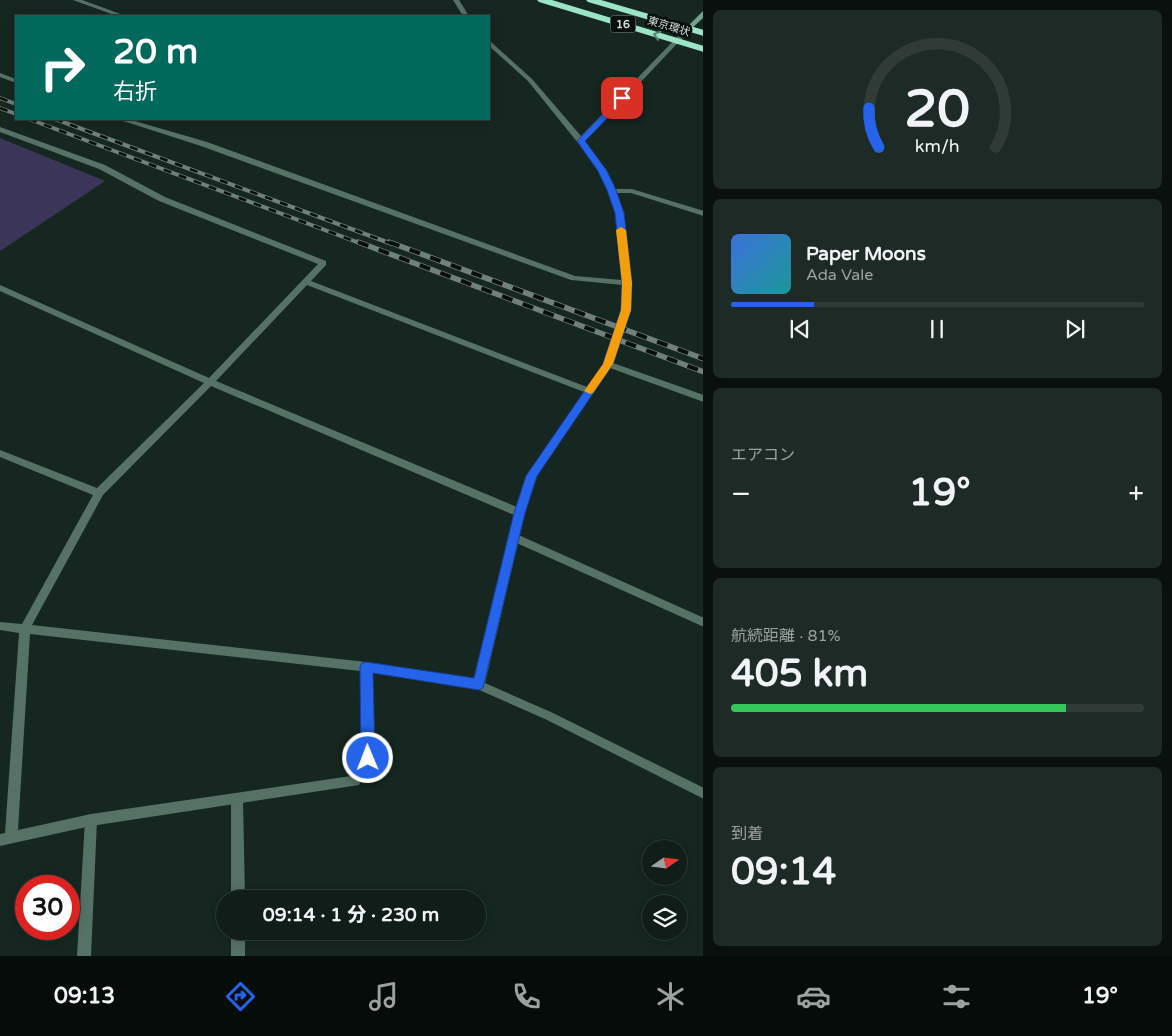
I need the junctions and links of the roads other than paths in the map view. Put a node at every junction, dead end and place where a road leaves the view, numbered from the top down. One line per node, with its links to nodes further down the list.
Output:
1 (76, 0): 6 (street)
2 (456, 0): 7 (street)
3 (542, 0): 10 (highway, 東京環状 / 16, one-way to 3)
4 (592, 0): 8 (highway, 東京環状 / 16)
5 (703, 12): 8 (street)
6 (120, 15)
7 (465, 15)
8 (688, 29): 9 (highway, 東京環状 / 16); 10 (street)
9 (703, 33)
10 (678, 41): 12 (highway, 東京環状 / 16); 17 (street)
11 (490, 44): 17 (street)
12 (703, 49)
13 (0, 75): 14 (street)
14 (15, 81)
15 (124, 120): 21 (street)
16 (0, 128): 20 (street)
17 (581, 141): 18 (street)
18 (612, 190): 19 (street); 21 (street)
19 (703, 214)
20 (306, 282): 24 (street); 25 (street)
21 (627, 283): 23 (street)
22 (0, 288): 24 (street)
23 (608, 364): 25 (street); 26 (street)
24 (210, 382): 28 (street); 29 (street)
25 (589, 391): 29 (street)
26 (703, 399)
27 (0, 454): 28 (street)
28 (99, 493): 33 (street)
29 (520, 513): 30 (street)
30 (514, 538): 31 (street); 35 (street)
31 (703, 623)
32 (0, 626): 33 (street)
33 (25, 628): 34 (street); 39 (street)
34 (366, 667): 35 (street); 37 (street)
35 (479, 684): 36 (street)
36 (703, 794)
37 (237, 799): 38 (street); 40 (street)
38 (91, 820): 39 (street); 42 (street)
39 (6, 839)
40 (238, 890)
41 (238, 940): 43 (street)
42 (84, 956)
43 (238, 956)

